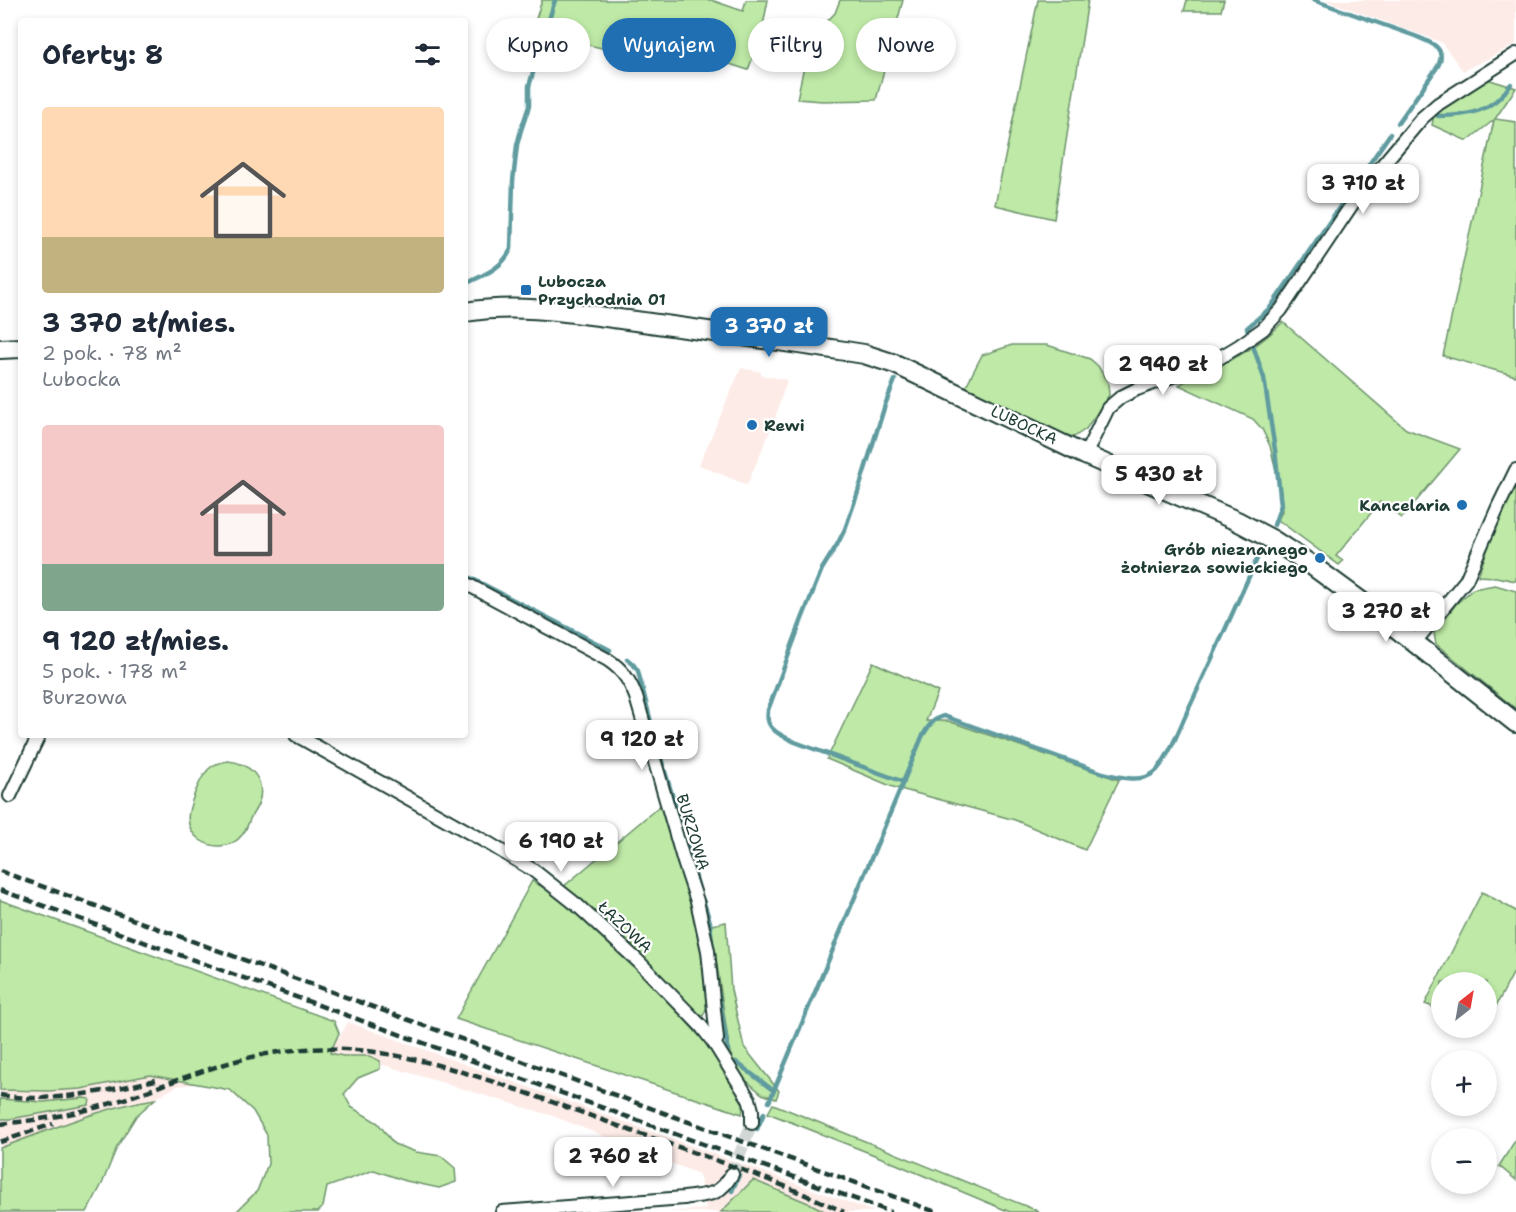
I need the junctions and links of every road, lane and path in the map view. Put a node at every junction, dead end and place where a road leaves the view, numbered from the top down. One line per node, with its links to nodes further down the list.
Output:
1 (1516, 54): 5 (street)
2 (468, 312): 5 (street, LUBOCKA)
3 (18, 348): 4 (street)
4 (0, 349)
5 (1085, 454): 8 (street, LUBOCKA)
6 (1516, 470): 8 (street)
7 (468, 585): 13 (street, BURZOWA)
8 (1415, 642): 9 (street, LUBOCKA)
9 (1516, 723)
10 (38, 738): 12 (street)
11 (301, 738): 13 (street, ŁAZOWA)
12 (10, 796)
13 (714, 1043): 14 (street, ŁAZOWA)
14 (752, 1123)
15 (732, 1174): 16 (street)
16 (502, 1212)

